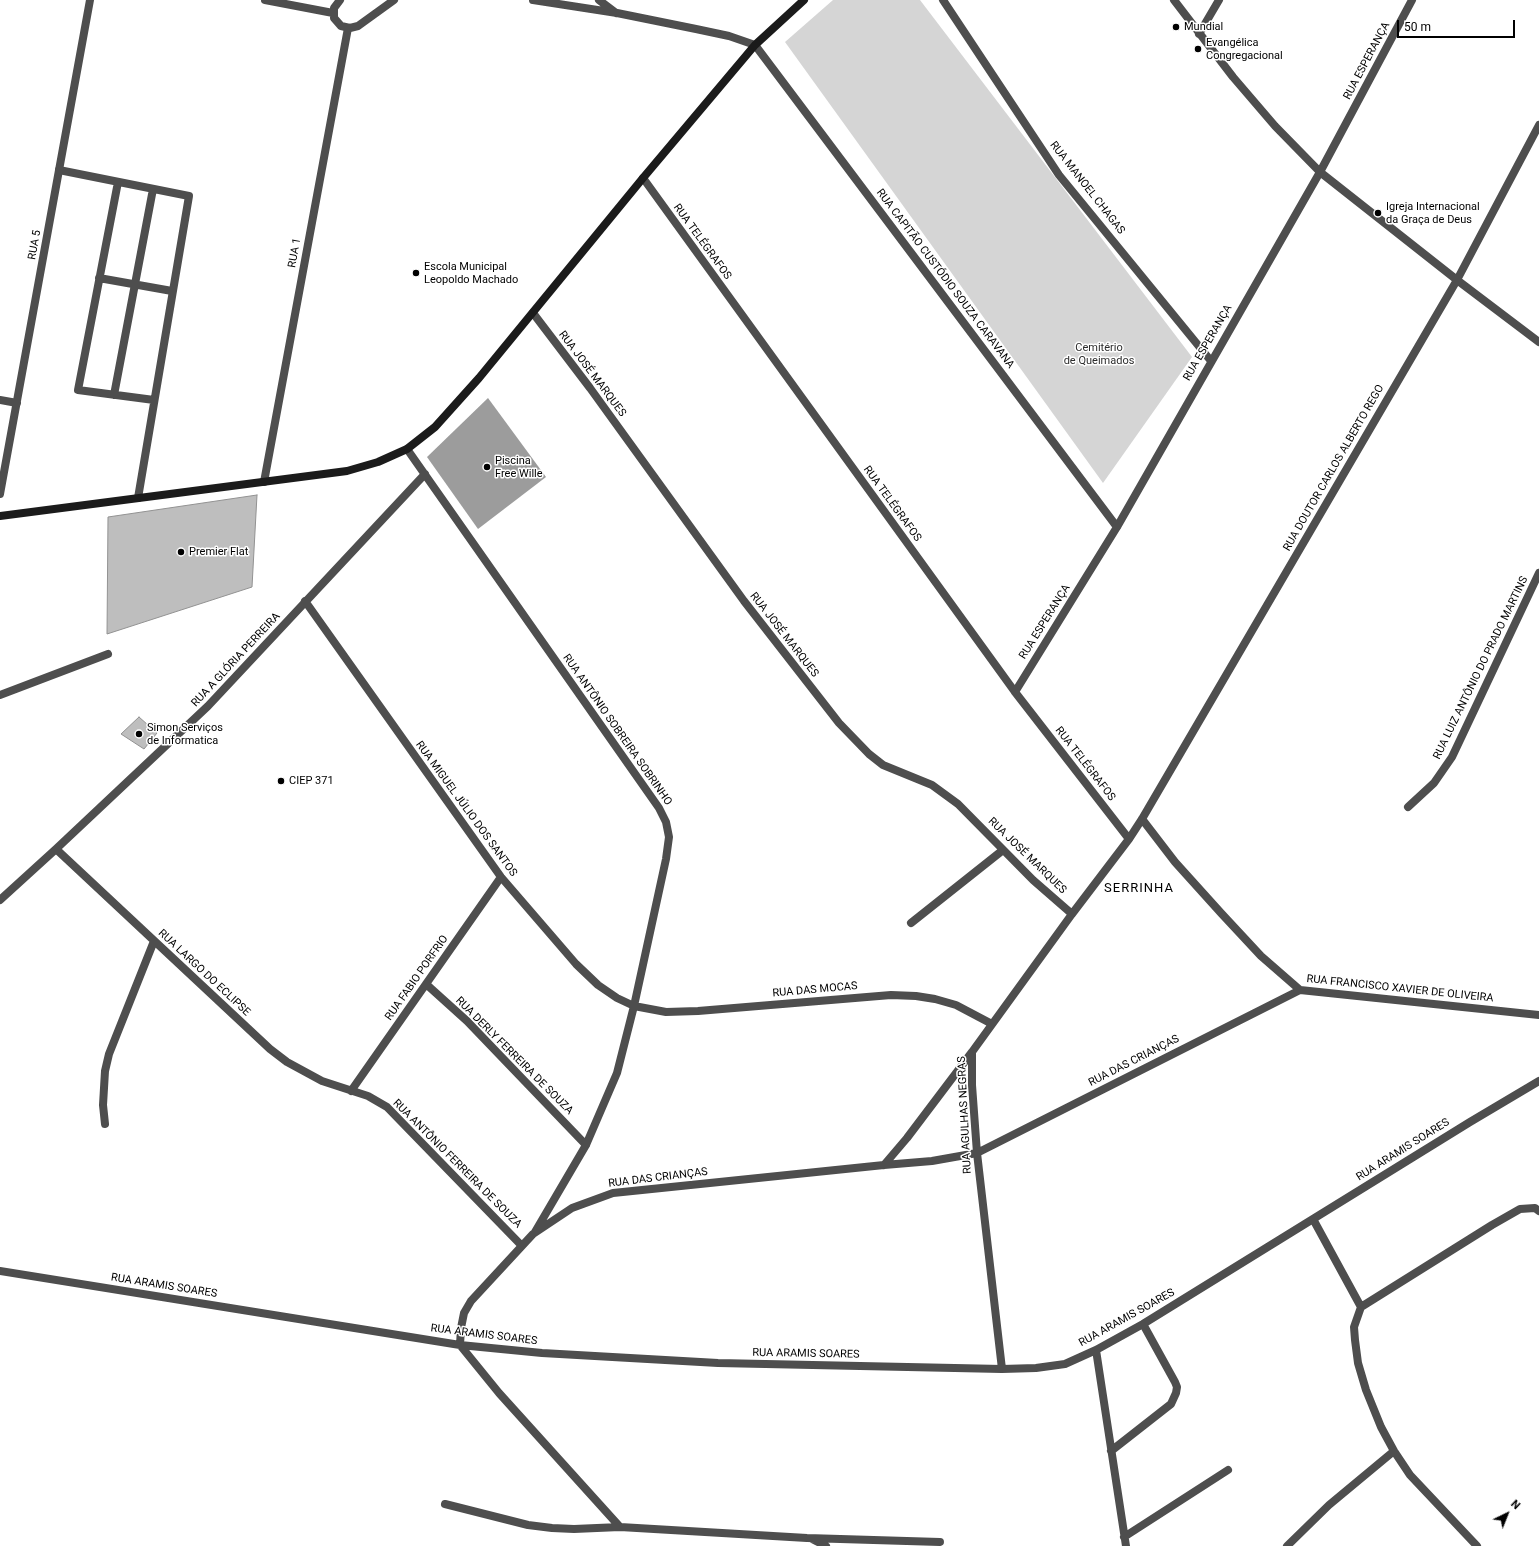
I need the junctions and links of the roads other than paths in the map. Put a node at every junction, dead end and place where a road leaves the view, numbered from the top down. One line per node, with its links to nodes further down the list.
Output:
1 (90, 0): 18 (street, RUA 5)
2 (265, 0): 12 (street)
3 (340, 0): 12 (street)
4 (394, 0): 14 (street)
5 (536, 0): 13 (street)
6 (599, 0): 13 (street)
7 (804, 0): 16 (main road)
8 (943, 0): 29 (street, RUA MANOEL CHAGAS)
9 (1174, 0): 15 (street)
10 (1219, 0): 15 (street)
11 (1412, 0): 19 (street, RUA ESPERANÇA)
12 (333, 13): 14 (street)
13 (617, 13): 16 (street)
14 (348, 28): 36 (street, RUA 1)
15 (1199, 34): 19 (street)
16 (755, 45): 20 (main road); 40 (street, RUA CAPITÃO CUSTÓDIO SOUZA CARAVANA)
17 (1539, 126): 24 (street, RUA DOUTOR CARLOS ALBERTO REGO)
18 (59, 170): 21 (street); 33 (street, RUA 5)
19 (1320, 172): 24 (street); 29 (street, RUA ESPERANÇA)
20 (643, 178): 27 (main road); 44 (street, RUA TELÉGRAFOS)
21 (118, 182): 22 (street); 23 (street)
22 (152, 189): 25 (street); 26 (street)
23 (99, 278): 25 (street); 30 (street)
24 (1457, 280): 28 (street); 47 (street, RUA DOUTOR CARLOS ALBERTO REGO)
25 (135, 284): 26 (street); 30 (street)
26 (172, 291): 32 (street)
27 (533, 313): 34 (main road); 50 (street, RUA JOSÉ MARQUES)
28 (1539, 342)
29 (1211, 361): 40 (street, RUA ESPERANÇA)
30 (114, 395): 32 (street)
31 (0, 400): 33 (street)
32 (154, 400): 38 (street)
33 (17, 403): 37 (street, RUA 5)
34 (408, 449): 35 (street, RUA ANTÔNIO SOBREIRA SOBRINHO); 36 (main road)
35 (425, 474): 42 (street, RUA A GLÓRIA PERREIRA); 58 (street, RUA ANTÔNIO SOBREIRA SOBRINHO)
36 (264, 482): 38 (main road)
37 (0, 494)
38 (138, 498): 39 (main road)
39 (0, 516)
40 (1117, 527): 44 (street, RUA ESPERANÇA)
41 (1539, 572): 46 (street, RUA LUIZ ANTÔNIO DO PRADO MARTINS)
42 (305, 601): 49 (street, RUA A GLÓRIA PERREIRA); 51 (street, RUA MIGUEL JÚLIO DOS SANTOS)
43 (108, 654): 45 (street)
44 (1015, 692): 48 (street, RUA TELÉGRAFOS)
45 (0, 695)
46 (1408, 807)
47 (1142, 819): 48 (street, RUA AGULHAS NEGRAS); 57 (street, RUA FRANCISCO XAVIER DE OLIVEIRA)
48 (1129, 839): 53 (street, RUA AGULHAS NEGRAS)
49 (56, 850): 52 (street, RUA A GLÓRIA PERREIRA); 55 (street, RUA LARGO DO ECLIPSE)
50 (1003, 850): 53 (street, RUA JOSÉ MARQUES); 54 (street)
51 (501, 877): 56 (street, RUA FABIO PORFRIO); 58 (street, RUA MIGUEL JÚLIO DOS SANTOS)
52 (0, 900)
53 (1072, 914): 60 (street, RUA AGULHAS NEGRAS)
54 (911, 923)
55 (154, 941): 63 (street, RUA LARGO DO ECLIPSE); 64 (street)
56 (426, 984): 63 (street, RUA FABIO PORFRIO); 65 (street, RUA DERLY FERREIRA DE SOUZA)
57 (1300, 990): 59 (street, RUA FRANCISCO XAVIER DE OLIVEIRA); 66 (street, RUA DAS CRIANÇAS)
58 (634, 1006): 60 (street, RUA DAS MOCAS); 65 (street, RUA ANTÔNIO SOBREIRA SOBRINHO)
59 (1539, 1015)
60 (992, 1024): 61 (street, RUA AGULHAS NEGRAS)
61 (972, 1052): 66 (street, RUA AGULHAS NEGRAS); 67 (street)
62 (1539, 1081): 69 (street, RUA ARAMIS SOARES)
63 (351, 1091): 71 (street, RUA ANTÔNIO FERREIRA DE SOUZA)
64 (106, 1124)
65 (586, 1144): 70 (street, RUA ANTÔNIO SOBREIRA SOBRINHO)
66 (977, 1153): 67 (street, RUA DAS CRIANÇAS); 77 (street, RUA AGULHAS NEGRAS)
67 (884, 1165): 70 (street, RUA DAS CRIANÇAS)
68 (1539, 1211): 73 (street)
69 (1313, 1219): 73 (street); 74 (street, RUA ARAMIS SOARES)
70 (533, 1234): 71 (street, RUA DAS CRIANÇAS)
71 (522, 1246): 75 (street, RUA DAS CRIANÇAS)
72 (0, 1271): 75 (street, RUA ARAMIS SOARES)
73 (1360, 1307): 79 (street)
74 (1143, 1324): 76 (street, RUA ARAMIS SOARES); 78 (street)
75 (460, 1345): 77 (street, RUA ARAMIS SOARES); 82 (street)
76 (1096, 1350): 77 (street, RUA ARAMIS SOARES); 78 (street)
77 (1002, 1369)
78 (1111, 1451): 83 (street)
79 (1394, 1451): 88 (street); 89 (street)
80 (1228, 1470): 83 (street)
81 (445, 1504): 82 (street)
82 (620, 1527): 84 (street)
83 (1124, 1537): 87 (street)
84 (807, 1538): 85 (street); 86 (street)
85 (940, 1542)
86 (826, 1546)
87 (1126, 1546)
88 (1287, 1546)
89 (1477, 1546)

